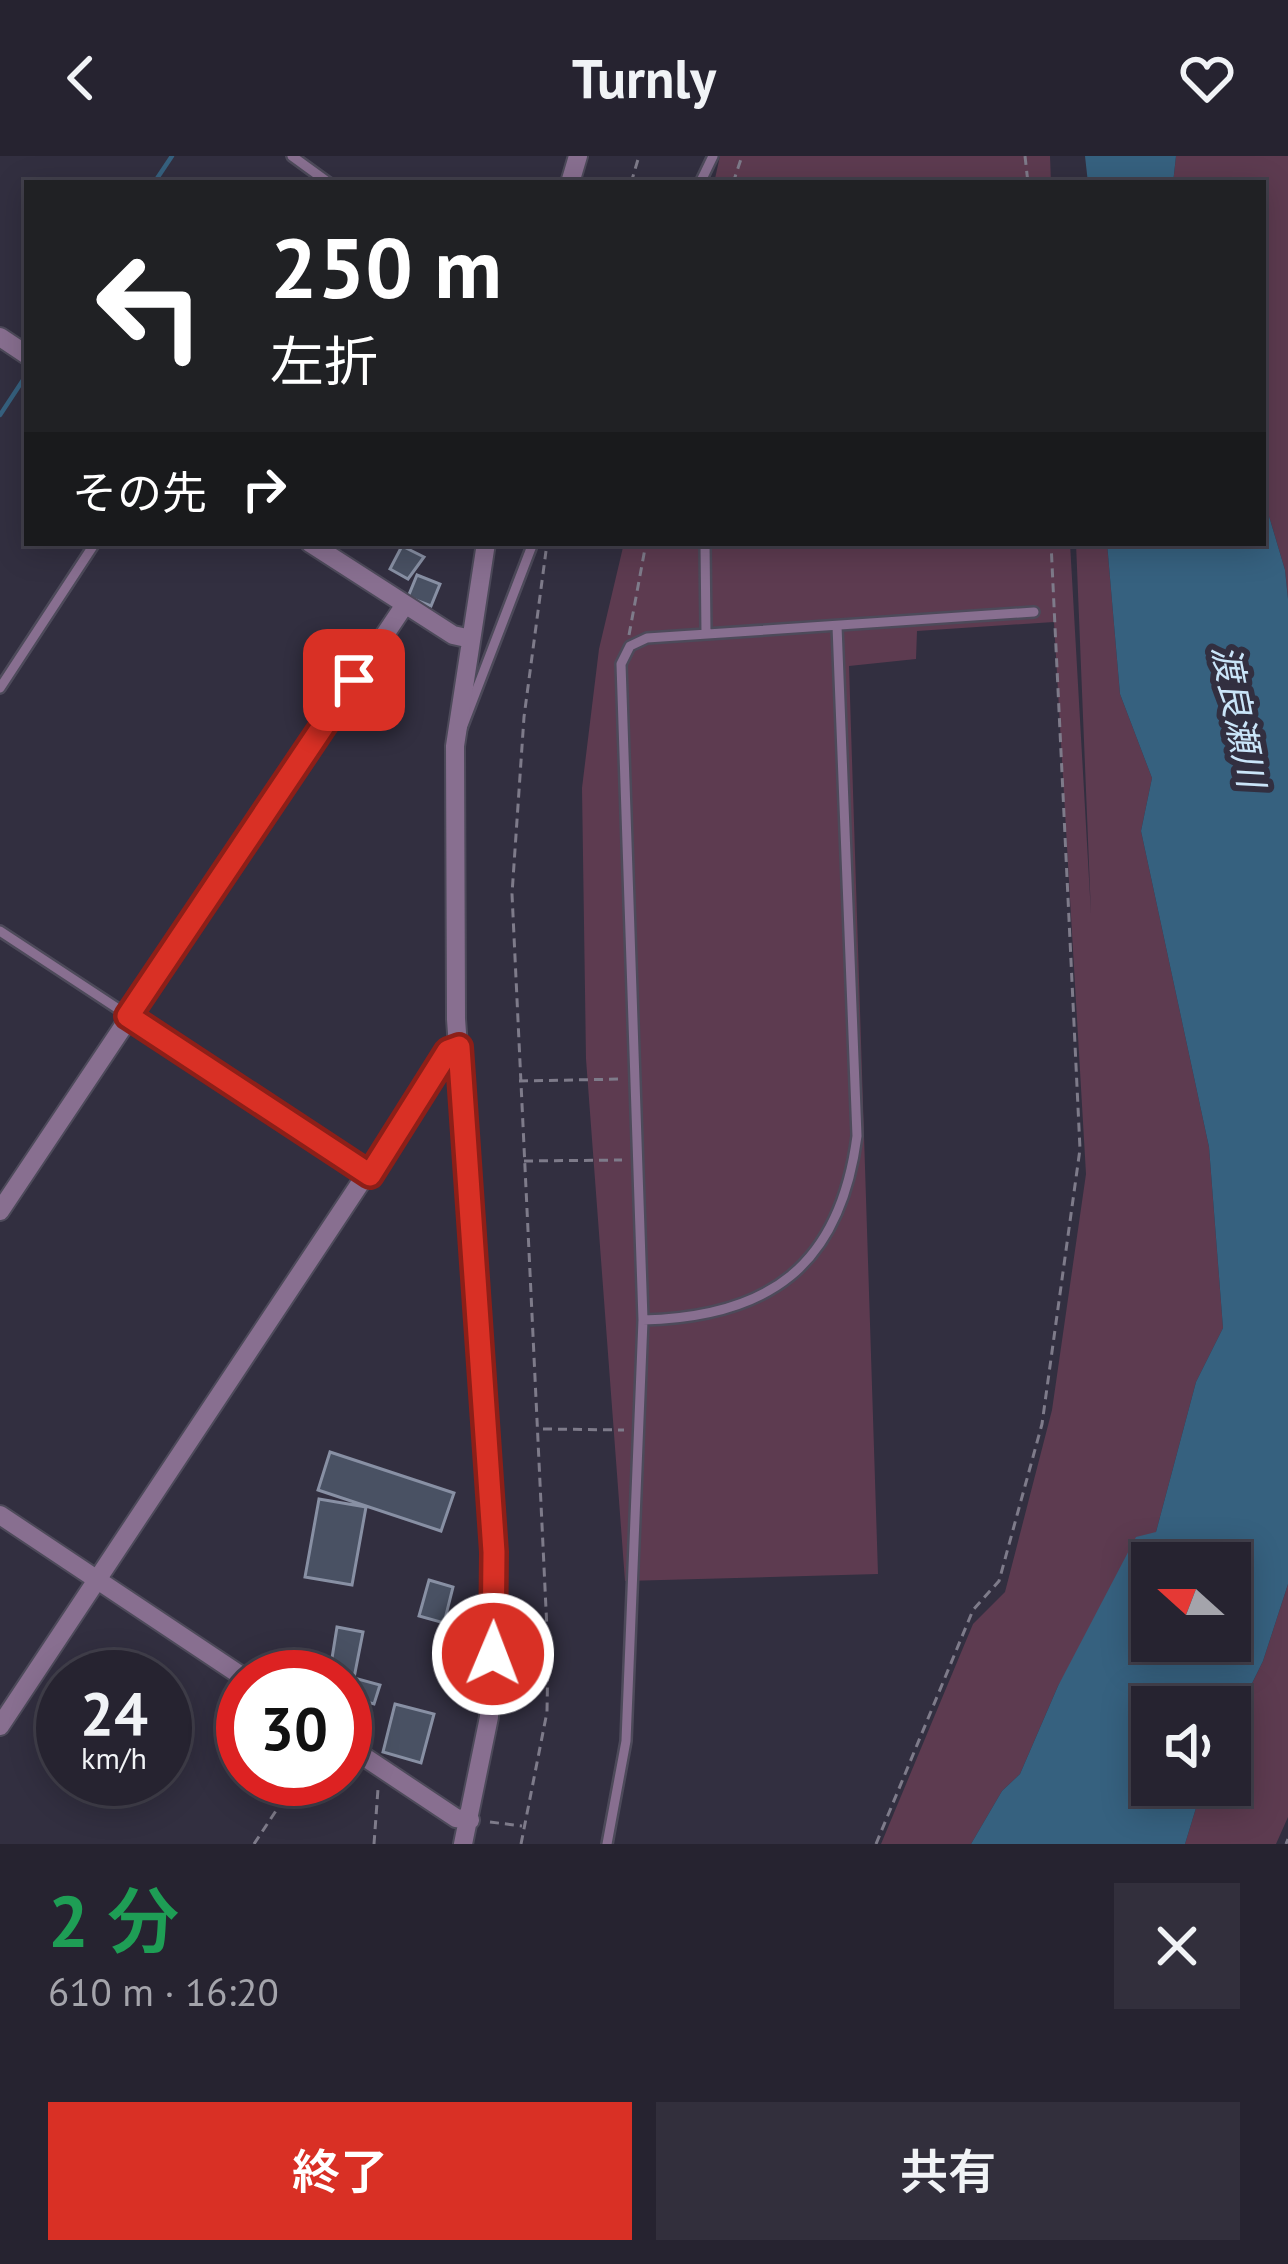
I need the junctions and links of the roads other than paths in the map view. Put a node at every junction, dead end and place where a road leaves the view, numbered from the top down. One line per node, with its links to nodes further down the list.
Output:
1 (292, 156): 2 (lane)
2 (324, 180)
3 (93, 546): 13 (lane)
4 (314, 546): 8 (street)
5 (486, 546): 12 (street)
6 (532, 546): 14 (lane)
7 (705, 546): 11 (lane)
8 (404, 606): 12 (street); 16 (street)
9 (1034, 612): 10 (lane)
10 (837, 626): 11 (lane); 20 (lane)
11 (706, 634): 20 (lane)
12 (470, 639): 14 (street)
13 (0, 688)
14 (455, 737): 17 (street)
15 (0, 931): 16 (lane)
16 (128, 1016): 18 (lane); 19 (street)
17 (459, 1047): 18 (street); 26 (street)
18 (370, 1175): 22 (street)
19 (0, 1211)
20 (643, 1320): 28 (lane)
21 (0, 1515): 22 (street)
22 (98, 1580): 23 (street); 24 (street)
23 (216, 1659)
24 (0, 1726)
25 (372, 1762): 26 (street)
26 (470, 1820): 27 (street)
27 (464, 1844)
28 (607, 1844)

